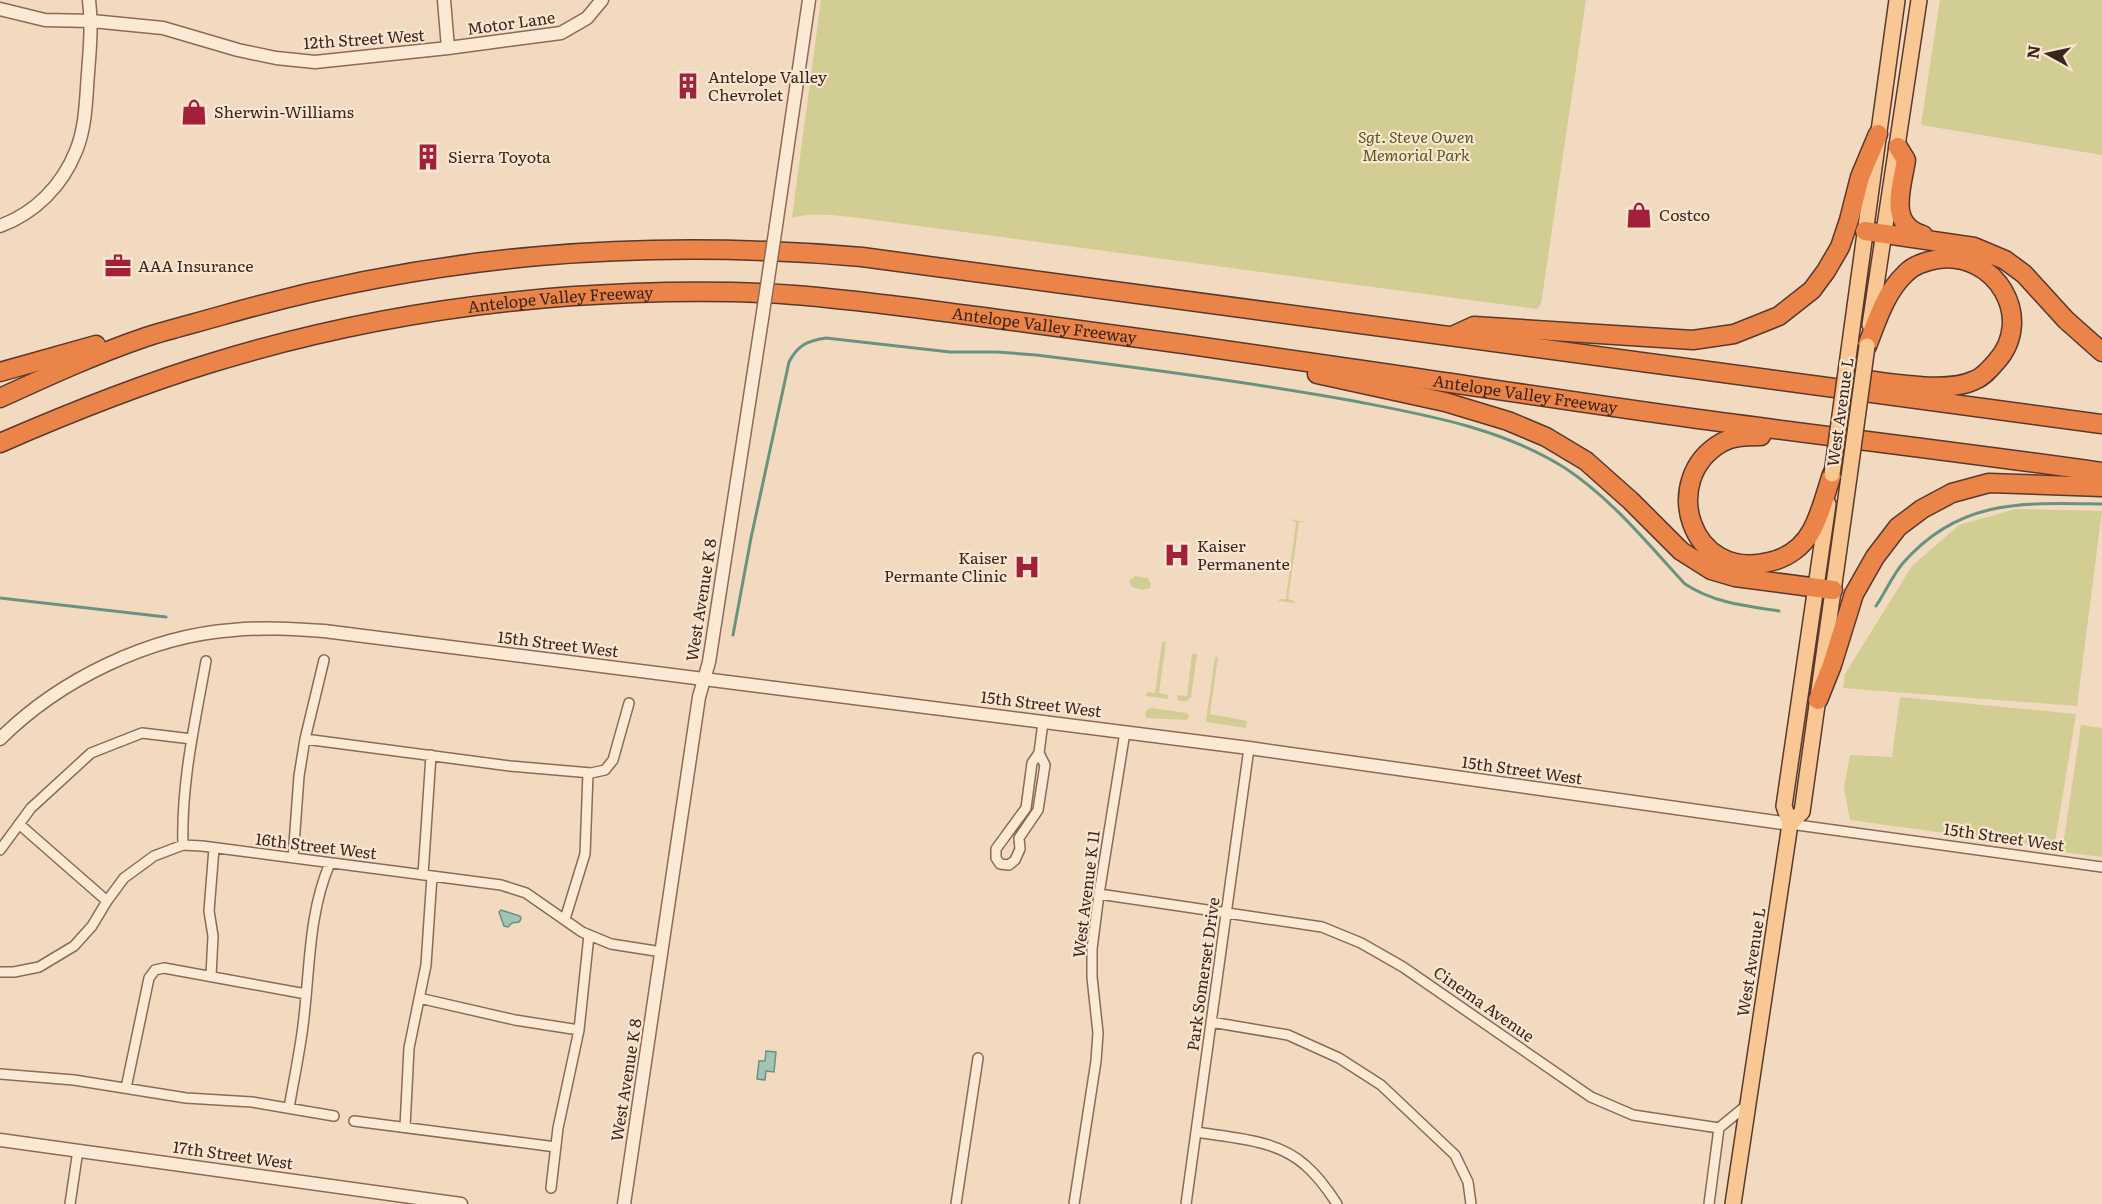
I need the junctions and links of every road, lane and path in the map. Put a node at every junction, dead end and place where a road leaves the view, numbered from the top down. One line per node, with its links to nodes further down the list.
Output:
1 (89, 0): 8 (street)
2 (444, 0): 9 (street)
3 (603, 0): 9 (street, Motor Lane)
4 (809, 0): 33 (street, West Avenue K 8, bridge)
5 (1897, 0): 10 (main road, West Avenue L)
6 (1919, 0): 11 (main road, West Avenue L)
7 (0, 9): 8 (street, 12th Street West)
8 (92, 21): 9 (street, 12th Street West); 12 (street)
9 (448, 48)
10 (1878, 134): 13 (main road, West Avenue L); 17 (highway)
11 (1898, 147): 14 (main road, West Avenue L); 15 (highway)
12 (0, 226)
13 (1865, 231): 14 (highway); 18 (main road, West Avenue L)
14 (1884, 234): 15 (highway); 18 (main road, West Avenue L)
15 (1938, 242): 20 (highway)
16 (147, 336): 17 (highway); 21 (highway); 23 (highway)
17 (1452, 336): 22 (highway)
18 (1859, 345): 22 (highway); 28 (main road, West Avenue L, bridge)
19 (1246, 352): 25 (highway, Antelope Valley Freeway); 26 (highway, Antelope Valley Freeway); 30 (highway)
20 (2102, 352)
21 (0, 372)
22 (1760, 378): 24 (highway)
23 (0, 398)
24 (2102, 424)
25 (0, 443)
26 (1934, 448): 27 (highway, Antelope Valley Freeway); 28 (highway)
27 (2102, 472)
28 (1841, 476): 30 (main road, West Avenue L)
29 (2102, 487): 34 (highway)
30 (1824, 589): 34 (main road, West Avenue L); 46 (main road, West Avenue L)
31 (324, 660): 40 (street)
32 (206, 661): 39 (street)
33 (704, 678): 36 (street, 15th Street West); 38 (street, 15th Street West); 61 (street, West Avenue K 8)
34 (1818, 700): 46 (main road, West Avenue L)
35 (629, 703): 44 (street)
36 (1043, 722): 37 (street, 15th Street West); 42 (street)
37 (1125, 732): 41 (street, 15th Street West); 56 (street, West Avenue K 11)
38 (0, 739)
39 (192, 739): 45 (street); 49 (street)
40 (305, 739): 43 (street); 52 (street)
41 (1250, 748): 46 (street, 15th Street West); 58 (street, Park Somerset Drive)
42 (1039, 753): 47 (street); 48 (street)
43 (431, 755): 44 (street); 55 (street)
44 (588, 773): 59 (street)
45 (19, 824): 51 (street); 57 (street)
46 (1790, 824): 54 (street, 15th Street West); 71 (main road, West Avenue L)
47 (1006, 833): 48 (street); 48 (street)
48 (1019, 838)
49 (183, 845): 50 (street, 16th Street West); 57 (street, 16th Street West)
50 (214, 848): 52 (street, 16th Street West); 63 (street)
51 (0, 850)
52 (293, 858): 53 (street, 16th Street West)
53 (330, 863): 55 (street, 16th Street West); 64 (street)
54 (2102, 867)
55 (428, 875): 59 (street, 16th Street West); 65 (street)
56 (1099, 894): 58 (street, Cinema Avenue); 86 (street, West Avenue K 11)
57 (107, 901): 62 (street, 16th Street West)
58 (1227, 912): 66 (street, Park Somerset Drive); 76 (street, Cinema Avenue)
59 (565, 919): 60 (street, 16th Street West)
60 (589, 935): 61 (street, 16th Street West); 67 (street)
61 (662, 952): 84 (street, West Avenue K 8)
62 (0, 972)
63 (211, 976): 64 (street); 70 (street)
64 (306, 994): 72 (street)
65 (419, 998): 67 (street); 75 (street)
66 (1211, 1022): 77 (street, Park Somerset Drive); 89 (street)
67 (579, 1030): 79 (street)
68 (978, 1058): 85 (street)
69 (0, 1074): 70 (street)
70 (126, 1088): 72 (street)
71 (1747, 1105): 76 (street); 91 (main road, West Avenue L)
72 (289, 1108): 73 (street)
73 (334, 1116)
74 (354, 1121): 75 (street)
75 (405, 1127): 79 (street)
76 (1719, 1128): 90 (street)
77 (1196, 1132): 87 (street, Park Somerset Drive); 88 (street)
78 (0, 1140): 80 (street, 17th Street West)
79 (556, 1147): 81 (street)
80 (78, 1150): 82 (street); 83 (street, 17th Street West)
81 (551, 1188)
82 (70, 1204)
83 (461, 1204)
84 (624, 1204)
85 (956, 1204)
86 (1074, 1204)
87 (1186, 1204)
88 (1337, 1204)
89 (1471, 1204)
90 (1709, 1204)
91 (1733, 1204)

